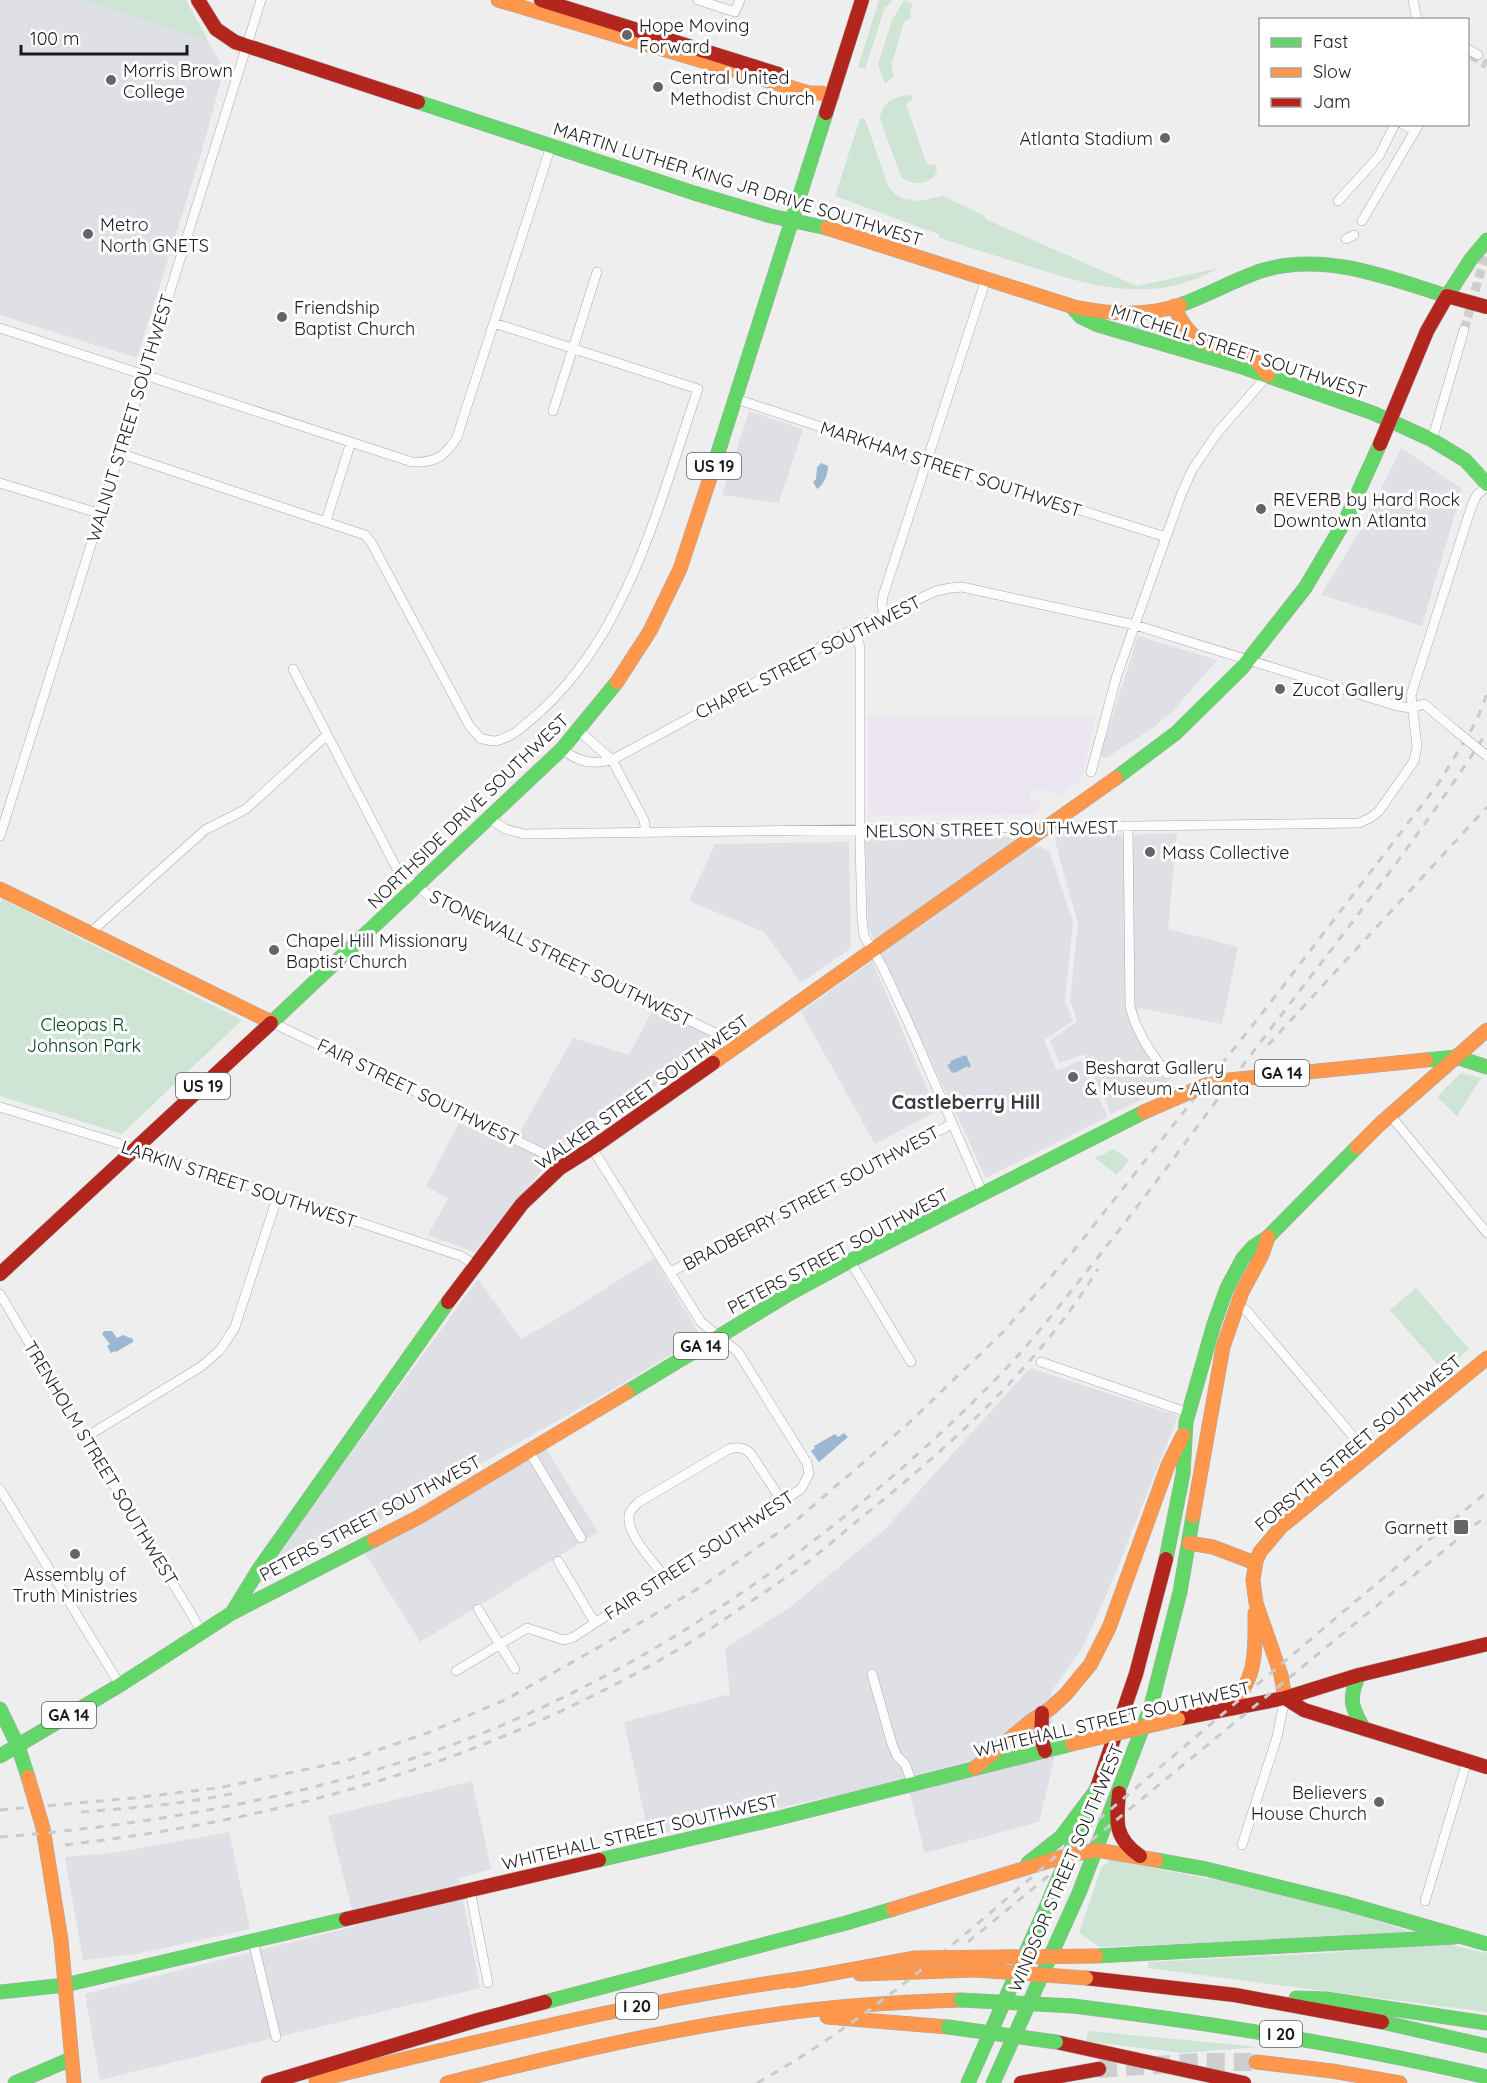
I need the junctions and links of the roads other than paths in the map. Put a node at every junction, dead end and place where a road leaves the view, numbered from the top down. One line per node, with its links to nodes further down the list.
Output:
1 (198, 0): 10 (main road, MARTIN LUTHER KING JR DRIVE SOUTHWEST)
2 (261, 0): 10 (street, WALNUT STREET SOUTHWEST)
3 (498, 0): 13 (main road)
4 (541, 0): 13 (main road)
5 (698, 0): 6 (street)
6 (740, 0)
7 (862, 0): 13 (main road, US 19)
8 (1413, 0): 9 (street)
9 (1417, 18)
10 (246, 46): 16 (main road, MARTIN LUTHER KING JR DRIVE SOUTHWEST); 31 (street, WALNUT STREET SOUTHWEST)
11 (1469, 50): 12 (street)
12 (1478, 55)
13 (826, 94): 18 (main road, US 19)
14 (1394, 126): 17 (street)
15 (1417, 128): 19 (street)
16 (551, 146): 18 (main road, MARTIN LUTHER KING JR DRIVE SOUTHWEST); 27 (street)
17 (1338, 201)
18 (792, 220): 22 (main road, MARTIN LUTHER KING JR DRIVE SOUTHWEST); 33 (main road, NORTHSIDE DRIVE SOUTHWEST / US 19)
19 (1362, 221)
20 (1487, 240): 23 (main road, WALKER STREET SOUTHWEST)
21 (597, 272): 30 (street)
22 (986, 279): 25 (main road, MARTIN LUTHER KING JR DRIVE SOUTHWEST); 38 (street)
23 (1447, 296): 24 (main road, MARTIN LUTHER KING JR DRIVE SOUTHWEST); 26 (main road, MARTIN LUTHER KING JR DRIVE SOUTHWEST, bridge); 47 (main road, WALKER STREET SOUTHWEST, bridge)
24 (1174, 306): 25 (main road, MARTIN LUTHER KING JR DRIVE SOUTHWEST); 32 (main road)
25 (1072, 307): 32 (main road, MITCHELL STREET SOUTHWEST)
26 (1487, 307)
27 (494, 323): 30 (street); 36 (street)
28 (0, 328): 31 (street)
29 (1464, 330): 35 (street)
30 (573, 349): 34 (street); 42 (street)
31 (144, 375): 36 (street); 37 (street, WALNUT STREET SOUTHWEST)
32 (1268, 375): 35 (main road, MITCHELL STREET SOUTHWEST); 43 (street)
33 (736, 399): 38 (street, MARKHAM STREET SOUTHWEST); 50 (main road, NORTHSIDE DRIVE SOUTHWEST / US 19)
34 (553, 411)
35 (1432, 440): 40 (main road, MITCHELL STREET SOUTHWEST)
36 (351, 442): 42 (street)
37 (119, 453): 41 (street, WALNUT STREET SOUTHWEST); 42 (street)
38 (927, 462): 43 (street, MARKHAM STREET SOUTHWEST); 44 (street)
39 (0, 483): 41 (street)
40 (1487, 485): 49 (street, NELSON STREET SOUTHWEST)
41 (100, 514): 61 (street, WALNUT STREET SOUTHWEST)
42 (326, 521)
43 (1166, 537): 45 (street)
44 (884, 614): 45 (street, CHAPEL STREET SOUTHWEST); 46 (street, CHAPEL STREET SOUTHWEST)
45 (1135, 625): 47 (street, CHAPEL STREET SOUTHWEST); 55 (street)
46 (854, 628): 54 (street, CHAPEL STREET SOUTHWEST); 59 (street)
47 (1248, 660): 49 (street, CHAPEL STREET SOUTHWEST); 58 (main road, WALKER STREET SOUTHWEST)
48 (293, 669): 51 (street, STONEWALL STREET SOUTHWEST)
49 (1411, 708): 53 (street, CHAPEL STREET SOUTHWEST, bridge); 57 (street, NELSON STREET SOUTHWEST)
50 (579, 731): 52 (main road, NORTHSIDE DRIVE SOUTHWEST / US 19); 54 (street)
51 (327, 735): 62 (street, STONEWALL STREET SOUTHWEST); 64 (street)
52 (562, 749): 54 (street, CHAPEL STREET SOUTHWEST); 56 (main road, NORTHSIDE DRIVE SOUTHWEST / US 19)
53 (1487, 756)
54 (612, 760): 60 (street)
55 (1091, 772)
56 (489, 818): 60 (street, NELSON STREET SOUTHWEST); 62 (main road, NORTHSIDE DRIVE SOUTHWEST / US 19)
57 (1128, 826): 58 (street, NELSON STREET SOUTHWEST); 71 (street)
58 (1049, 828): 59 (street, NELSON STREET SOUTHWEST); 65 (main road, WALKER STREET SOUTHWEST)
59 (860, 831): 60 (street, NELSON STREET SOUTHWEST); 65 (street)
60 (646, 833)
61 (0, 836)
62 (417, 886): 66 (main road, NORTHSIDE DRIVE SOUTHWEST / US 19); 68 (street, STONEWALL STREET SOUTHWEST)
63 (0, 889): 64 (main road)
64 (91, 932): 66 (main road)
65 (872, 951): 68 (main road, WALKER STREET SOUTHWEST); 74 (street)
66 (271, 1023): 76 (main road, NORTHSIDE DRIVE SOUTHWEST / US 19); 77 (street, FAIR STREET SOUTHWEST)
67 (1487, 1030): 69 (main road)
68 (733, 1049): 75 (main road, WALKER STREET SOUTHWEST)
69 (1456, 1057): 70 (main road); 73 (main road); 78 (main road, PETERS STREET SOUTHWEST / GA 14, bridge)
70 (1487, 1066)
71 (1167, 1074)
72 (0, 1107): 76 (street, LARKIN STREET SOUTHWEST)
73 (1390, 1115): 80 (street); 81 (main road)
74 (952, 1124): 78 (street); 84 (street, BRADBERRY STREET SOUTHWEST)
75 (592, 1148): 77 (main road, WALKER STREET SOUTHWEST); 84 (street, FAIR STREET SOUTHWEST)
76 (136, 1150): 79 (street, LARKIN STREET SOUTHWEST); 85 (main road, NORTHSIDE DRIVE SOUTHWEST / US 19)
77 (560, 1168): 83 (main road, WALKER STREET SOUTHWEST)
78 (983, 1194): 82 (main road, PETERS STREET SOUTHWEST / GA 14)
79 (278, 1195): 83 (street, LARKIN STREET SOUTHWEST); 95 (street)
80 (1487, 1233)
81 (1268, 1236): 87 (main road); 88 (main road, WINDSOR STREET SOUTHWEST)
82 (850, 1261): 89 (main road, PETERS STREET SOUTHWEST / GA 14); 91 (street)
83 (476, 1265): 107 (main road, WALKER STREET SOUTHWEST)
84 (671, 1272): 89 (street, FAIR STREET SOUTHWEST)
85 (0, 1274)
86 (0, 1294): 95 (street, TRENHOLM STREET SOUTHWEST)
87 (1222, 1301): 88 (main road); 93 (main road)
88 (1236, 1306): 97 (street); 101 (main road, WINDSOR STREET SOUTHWEST)
89 (719, 1336): 96 (main road, PETERS STREET SOUTHWEST / GA 14); 99 (street, FAIR STREET SOUTHWEST)
90 (1487, 1358): 97 (main road, FORSYTH STREET SOUTHWEST)
91 (911, 1362)
92 (1041, 1362): 93 (street)
93 (1189, 1413): 94 (main road)
94 (1185, 1430): 120 (main road); 129 (main road, WINDSOR STREET SOUTHWEST)
95 (86, 1437): 109 (street, TRENHOLM STREET SOUTHWEST)
96 (529, 1451): 100 (street); 107 (main road, PETERS STREET SOUTHWEST / GA 14)
97 (1368, 1454): 103 (main road, FORSYTH STREET SOUTHWEST)
98 (0, 1489): 116 (street)
99 (782, 1501): 104 (street, FAIR STREET SOUTHWEST); 104 (street)
100 (581, 1538)
101 (1189, 1543): 103 (main road); 130 (main road, WINDSOR STREET SOUTHWEST)
102 (558, 1561): 108 (street)
103 (1255, 1563): 105 (main road)
104 (665, 1577): 108 (street, FAIR STREET SOUTHWEST)
105 (1256, 1603): 117 (main road); 119 (main road)
106 (478, 1609): 110 (street)
107 (232, 1613): 109 (main road, PETERS STREET SOUTHWEST / GA 14)
108 (595, 1623): 110 (street, FAIR STREET SOUTHWEST)
109 (202, 1632): 116 (main road, PETERS STREET SOUTHWEST / GA 14)
110 (500, 1644): 112 (street); 113 (street, FAIR STREET SOUTHWEST)
111 (1487, 1644): 115 (main road, WHITEHALL STREET SOUTHWEST)
112 (515, 1669)
113 (456, 1671)
114 (872, 1674): 128 (street)
115 (1359, 1675): 117 (main road, WHITEHALL STREET SOUTHWEST); 121 (main road)
116 (120, 1685): 122 (main road, PETERS STREET SOUTHWEST / GA 14)
117 (1286, 1698): 119 (main road, WHITEHALL STREET SOUTHWEST); 121 (main road); 131 (street)
118 (0, 1709): 122 (main road)
119 (1226, 1709): 123 (main road, WHITEHALL STREET SOUTHWEST, bridge)
120 (1042, 1713): 123 (main road); 127 (main road)
121 (1364, 1729): 125 (main road)
122 (18, 1746): 124 (main road, PETERS STREET SOUTHWEST / GA 14); 143 (main road, bridge)
123 (1045, 1751): 127 (main road, WHITEHALL STREET SOUTHWEST)
124 (0, 1756)
125 (1467, 1761): 126 (main road); 137 (street)
126 (1487, 1767)
127 (973, 1770): 128 (main road, WHITEHALL STREET SOUTHWEST)
128 (913, 1785): 136 (main road, WHITEHALL STREET SOUTHWEST)
129 (1094, 1793): 133 (main road, WINDSOR STREET SOUTHWEST); 135 (main road)
130 (1119, 1793): 132 (main road, WINDSOR STREET SOUTHWEST); 134 (main road)
131 (1242, 1845)
132 (1097, 1850): 133 (main road); 134 (main road); 161 (main road, WINDSOR STREET SOUTHWEST)
133 (1068, 1855): 135 (main road); 160 (main road, WINDSOR STREET SOUTHWEST)
134 (1141, 1857): 140 (main road, bridge)
135 (1012, 1872): 157 (main road)
136 (470, 1890): 139 (main road, WHITEHALL STREET SOUTHWEST); 142 (street)
137 (1425, 1901)
138 (1487, 1935): 141 (main road, bridge)
139 (253, 1941): 143 (main road, WHITEHALL STREET SOUTHWEST); 148 (street)
140 (1487, 1944)
141 (790, 1981): 145 (main road, I 20, bridge); 158 (main road, I 20)
142 (488, 1983)
143 (65, 1985): 144 (main road, WHITEHALL STREET SOUTHWEST); 150 (main road)
144 (0, 1992)
145 (1235, 1995): 147 (main road); 149 (main road, I 20)
146 (786, 2013): 153 (main road, I 20, bridge); 154 (main road, bridge); 159 (main road, I 20)
147 (1487, 2024)
148 (276, 2037)
149 (1487, 2046)
150 (71, 2059): 155 (main road); 156 (main road)
151 (1256, 2062): 164 (main road)
152 (1099, 2069): 162 (main road)
153 (1487, 2077)
154 (1229, 2081): 163 (main road)
155 (15, 2083)
156 (74, 2083)
157 (268, 2083)
158 (305, 2083)
159 (447, 2083)
160 (968, 2083)
161 (993, 2083)
162 (1021, 2083)
163 (1244, 2083)
164 (1400, 2083)

